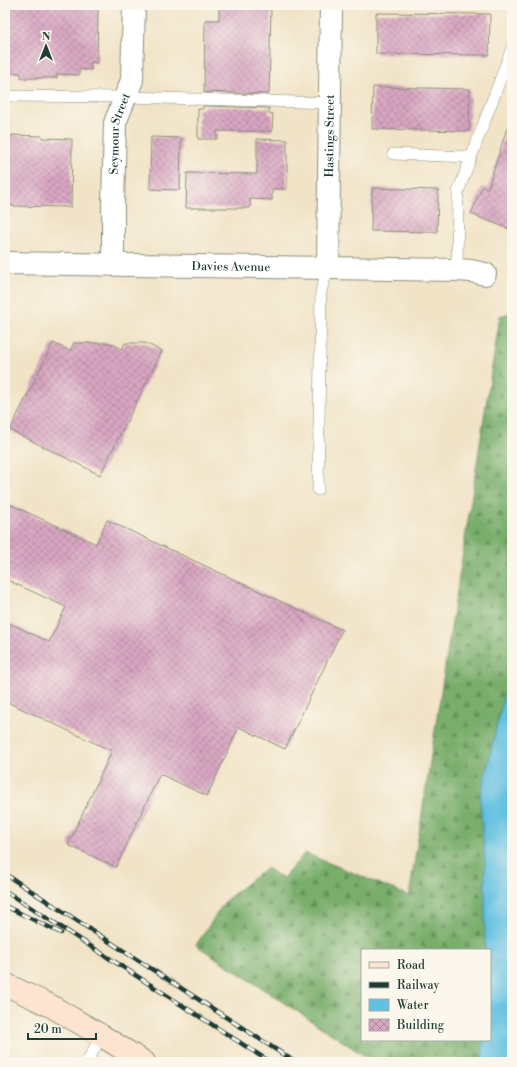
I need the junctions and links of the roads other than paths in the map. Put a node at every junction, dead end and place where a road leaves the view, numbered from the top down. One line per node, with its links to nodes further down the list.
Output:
1 (134, 5): 5 (street, Seymour Street)
2 (331, 5): 6 (street, Hastings Street)
3 (512, 48): 8 (lane)
4 (5, 96): 5 (lane)
5 (126, 97): 6 (lane); 10 (street, Seymour Street)
6 (330, 103): 11 (street, Hastings Street)
7 (393, 154): 8 (lane)
8 (470, 157): 12 (lane)
9 (5, 263): 10 (street, Davies Avenue)
10 (113, 264): 11 (street, Davies Avenue)
11 (328, 268): 12 (street, Davies Avenue); 14 (lane)
12 (458, 270): 13 (street, Davies Avenue)
13 (485, 274)
14 (318, 490)
15 (5, 984): 16 (main road)
16 (102, 1036): 17 (lane); 18 (main road)
17 (88, 1062)
18 (144, 1062)

